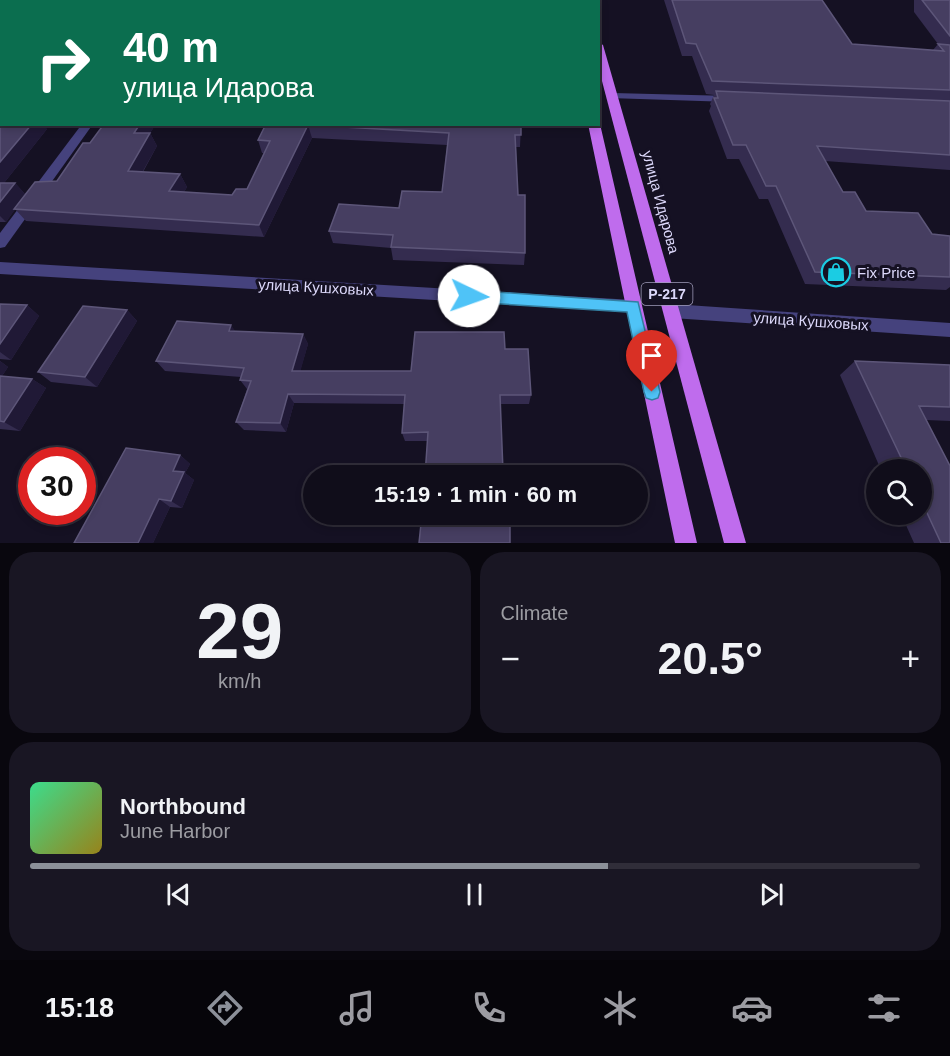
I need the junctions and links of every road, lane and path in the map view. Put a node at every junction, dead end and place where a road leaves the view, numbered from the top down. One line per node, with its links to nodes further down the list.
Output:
1 (600, 52): 2 (main road, улица Идарова / Р-217)
2 (613, 96): 3 (street); 9 (main road, улица Идарова / Р-217)
3 (742, 100)
4 (87, 126): 6 (street)
5 (594, 126): 8 (main road, Р-217)
6 (0, 243)
7 (0, 268): 8 (street, улица Кушховых)
8 (633, 306): 11 (main road, Р-217)
9 (672, 311): 10 (street, улица Кушховых); 12 (main road, улица Идарова / Р-217)
10 (950, 330)
11 (686, 543)
12 (735, 543)

